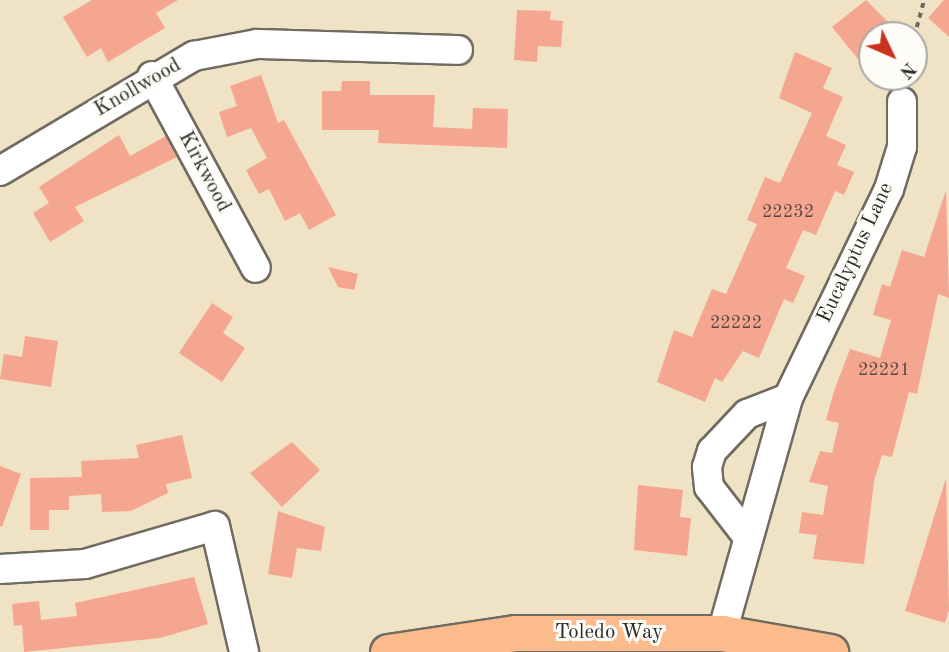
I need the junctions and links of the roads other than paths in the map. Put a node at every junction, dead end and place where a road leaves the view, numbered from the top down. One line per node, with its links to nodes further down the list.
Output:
1 (458, 50): 2 (street, Knollwood)
2 (152, 76): 4 (street, Knollwood); 5 (street, Kirkwood)
3 (902, 102): 6 (street, Eucalyptus Lane)
4 (0, 172)
5 (256, 268)
6 (788, 398): 7 (street, Eucalyptus Lane); 7 (street)
7 (747, 536): 9 (street, Eucalyptus Lane)
8 (0, 569): 11 (street)
9 (722, 633): 10 (main road, Toledo Way); 13 (main road, Toledo Way)
10 (515, 643): 12 (main road, Toledo Way)
11 (244, 652)
12 (388, 652)
13 (830, 652)

